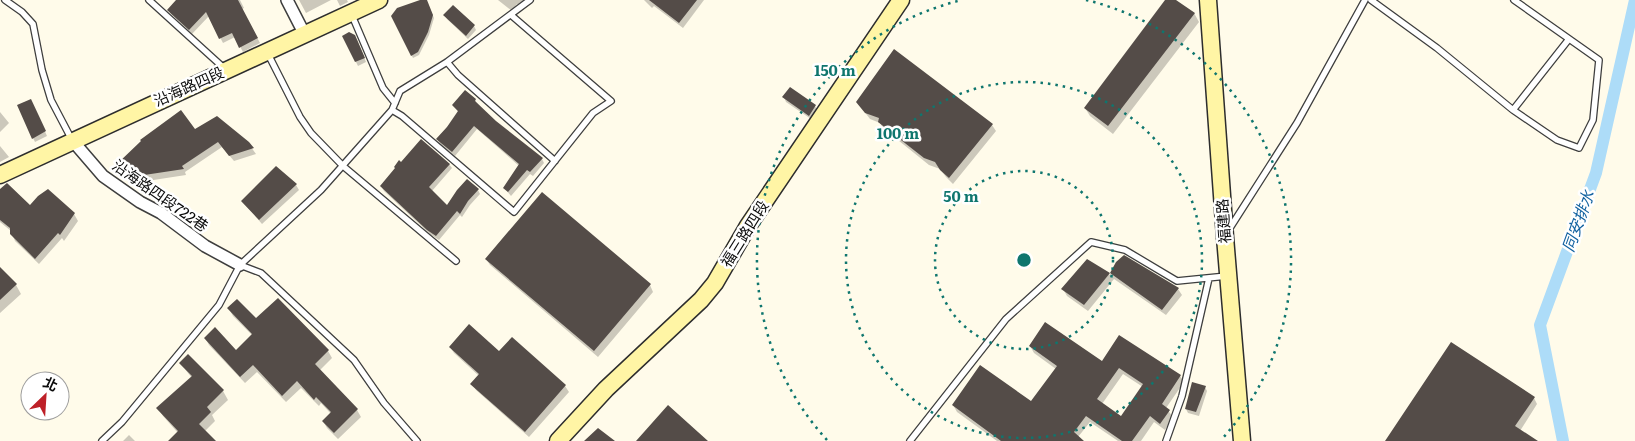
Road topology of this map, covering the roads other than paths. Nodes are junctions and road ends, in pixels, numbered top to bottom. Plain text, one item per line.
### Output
1 (5, 0) edge
2 (148, 0) edge
3 (287, 0) edge
4 (379, 0) edge
5 (530, 0) edge
6 (901, 0) edge
7 (1208, 0) edge
8 (1366, 0) edge
9 (1371, 0) edge
10 (1514, 0) edge
11 (351, 13) junction
12 (511, 15) junction
13 (305, 35) junction
14 (1569, 39) junction
15 (267, 52) junction
16 (447, 62) junction
17 (227, 71) junction
18 (395, 103) junction
19 (392, 110) junction
20 (1513, 110) junction
21 (72, 140) junction
22 (555, 161) junction
23 (342, 166) junction
24 (0, 175) edge
25 (1225, 237) junction
26 (456, 261) dead end
27 (240, 265) junction
28 (1228, 276) junction
29 (1209, 278) junction
30 (102, 441) edge
31 (417, 441) edge
32 (558, 441) edge
33 (910, 441) edge
34 (1166, 441) edge
35 (1242, 441) edge

1 - 21 lane
2 - 17 lane
3 - 13 street
4 - 11 street, 沿海路四段
5 - 12 lane
6 - 32 street, 福三路四段
7 - 25 street, 福建路
8 - 25 lane
9 - 20 lane
10 - 14 lane
11 - 13 street, 沿海路四段
11 - 18 lane
12 - 16 lane
12 - 22 lane
13 - 15 street, 沿海路四段
14 - 20 lane
14 - 20 lane
15 - 17 street, 沿海路四段
15 - 23 lane
16 - 18 lane
16 - 22 lane
17 - 21 street, 沿海路四段
18 - 19 lane
19 - 22 lane
19 - 23 lane
21 - 24 street, 沿海路四段
21 - 27 street, 沿海路四段722巷
23 - 26 lane
23 - 27 lane
25 - 28 street, 福建路
27 - 30 lane
27 - 31 lane
28 - 29 lane
28 - 35 street, 福建路
29 - 33 lane
29 - 34 lane

